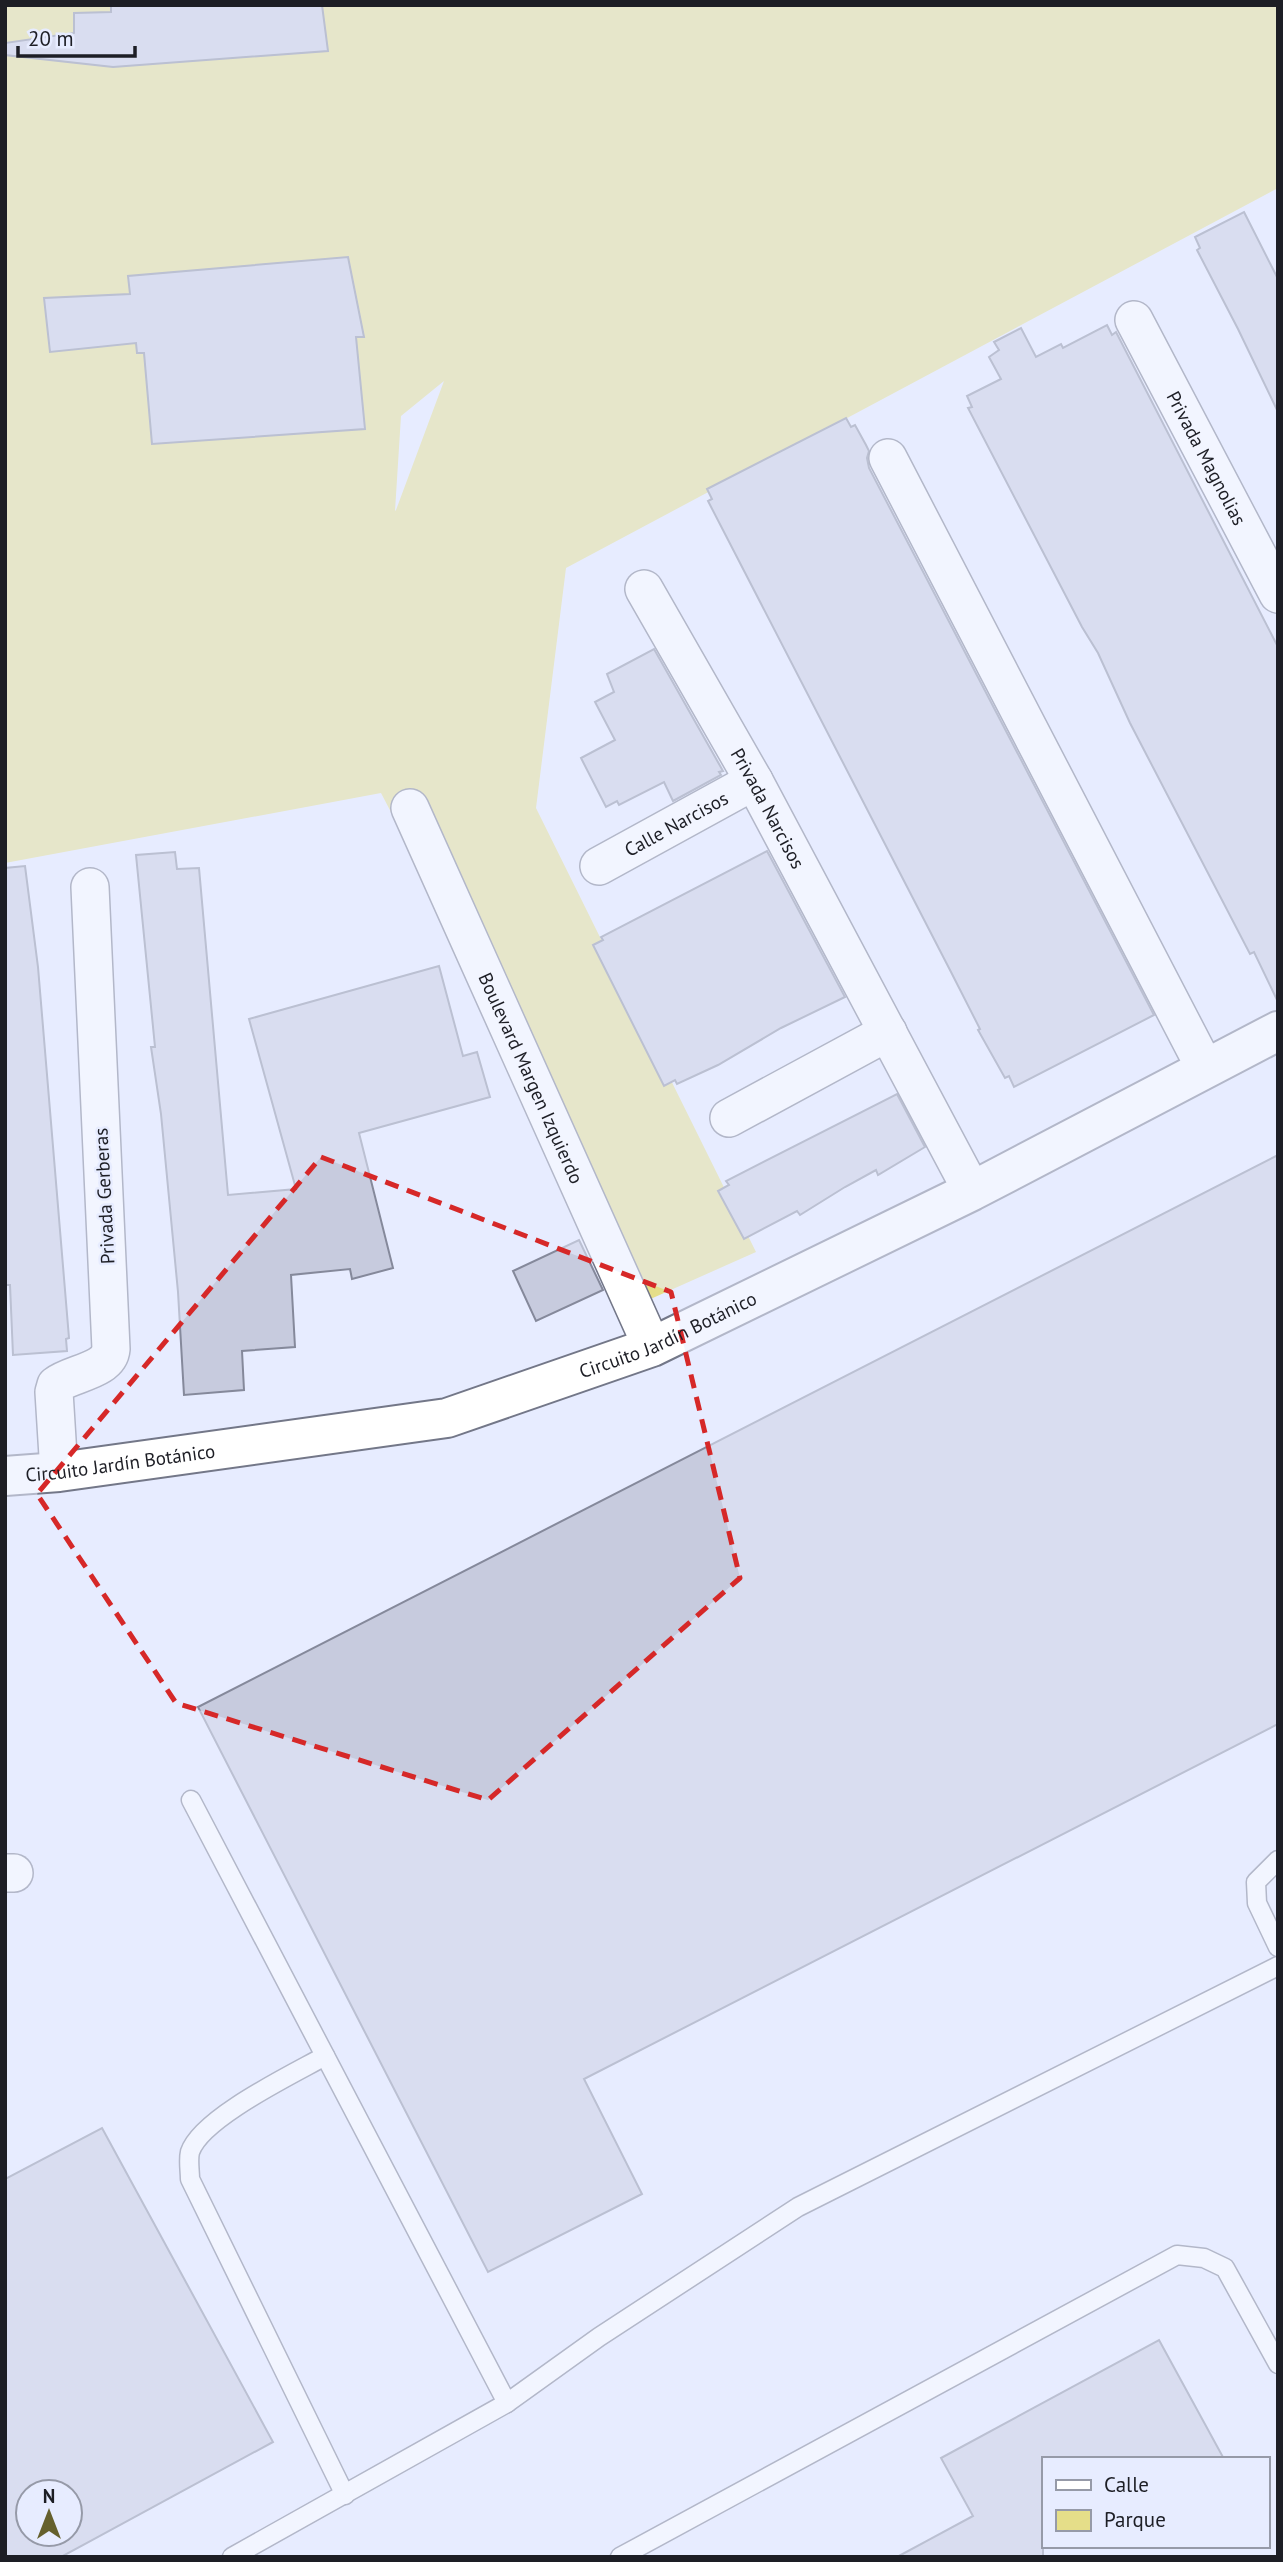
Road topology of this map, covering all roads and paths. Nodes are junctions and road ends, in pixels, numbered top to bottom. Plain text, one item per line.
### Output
1 (1134, 320) dead end
2 (888, 458) dead end
3 (644, 589) dead end
4 (1278, 594) edge
5 (754, 781) junction
6 (410, 808) dead end
7 (599, 866) dead end
8 (90, 887) dead end
9 (1278, 1031) edge
10 (888, 1032) junction
11 (1205, 1068) junction
12 (729, 1118) dead end
13 (972, 1191) junction
14 (652, 1347) junction
15 (59, 1472) junction
16 (5, 1476) edge
17 (191, 1800) dead end
18 (1278, 1860) edge
19 (1278, 1947) edge
20 (1278, 1966) edge
21 (325, 2056) junction
22 (1278, 2364) edge
23 (507, 2403) junction
24 (345, 2495) junction
25 (232, 2557) edge
26 (620, 2557) edge

1 - 4 street, Privada Magnolias
2 - 11 street
3 - 5 street, Privada Narcisos
5 - 7 street, Calle Narcisos
5 - 10 street, Privada Narcisos
6 - 14 street, Boulevard Margen Izquierdo
8 - 15 street, Privada Gerberas
9 - 11 street, Circuito Jardín Botánico
10 - 12 street
10 - 13 street, Privada Narcisos
11 - 13 street, Circuito Jardín Botánico
13 - 14 street, Circuito Jardín Botánico
14 - 15 street, Circuito Jardín Botánico
15 - 16 street, Circuito Jardín Botánico
17 - 21 lane
18 - 19 lane
20 - 23 lane
21 - 23 lane
21 - 24 lane
22 - 26 lane
23 - 24 lane
24 - 25 lane

